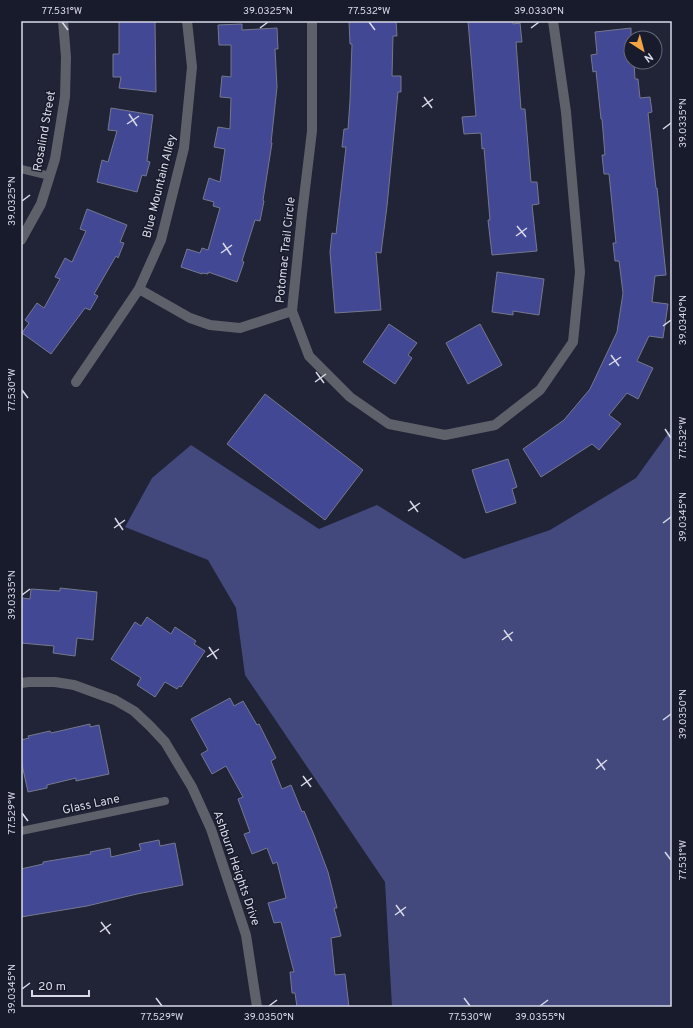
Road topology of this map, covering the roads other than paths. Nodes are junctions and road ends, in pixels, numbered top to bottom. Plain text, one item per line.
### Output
1 (63, 21) edge
2 (187, 21) edge
3 (312, 21) edge
4 (553, 21) edge
5 (21, 169) edge
6 (50, 176) junction
7 (21, 240) edge
8 (139, 289) junction
9 (292, 311) junction
10 (76, 382) dead end
11 (21, 683) edge
12 (165, 801) dead end
13 (21, 831) edge
14 (257, 1007) edge

1 - 6 street, Rosalind Street
2 - 8 street, Blue Mountain Alley
3 - 9 street, Potomac Trail Circle
4 - 9 street, Potomac Trail Circle
5 - 6 lane
6 - 7 street, Rosalind Street
8 - 9 street
8 - 10 street, Blue Mountain Alley
11 - 14 street, Ashburn Heights Drive
12 - 13 lane, Glass Lane

